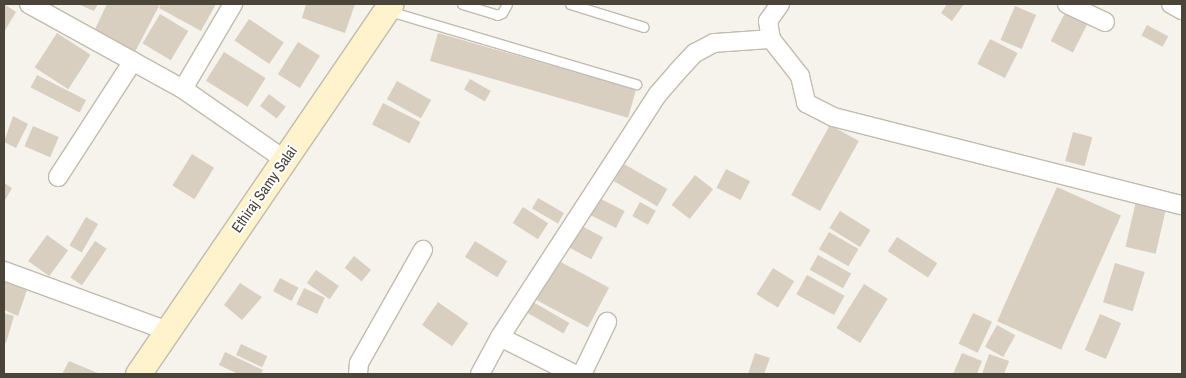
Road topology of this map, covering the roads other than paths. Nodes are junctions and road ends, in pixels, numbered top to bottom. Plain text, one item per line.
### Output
1 (29, 4) edge
2 (233, 4) edge
3 (462, 4) edge
4 (507, 4) edge
5 (570, 4) edge
6 (780, 4) edge
7 (1067, 4) edge
8 (1171, 4) edge
9 (388, 7) edge
10 (1182, 10) edge
11 (1105, 22) dead end
12 (644, 27) dead end
13 (771, 39) junction
14 (133, 61) junction
15 (636, 84) dead end
16 (183, 89) junction
17 (285, 160) junction
18 (58, 176) dead end
19 (1182, 205) edge
20 (423, 250) dead end
21 (4, 271) edge
22 (607, 322) dead end
23 (165, 330) junction
24 (500, 337) junction
25 (138, 374) edge
26 (358, 374) edge
27 (480, 374) edge
28 (574, 374) edge
29 (582, 374) edge

1 - 14 street
2 - 16 street
3 - 4 lane
5 - 12 lane
6 - 13 street
7 - 11 street
8 - 10 street
9 - 15 lane
9 - 17 main road, Ethiraj Samy Salai
13 - 19 street
13 - 24 street
14 - 16 street
14 - 18 street
16 - 17 street
17 - 23 main road, Ethiraj Samy Salai
20 - 26 street
21 - 23 street
22 - 29 street
23 - 25 main road, Ethiraj Samy Salai
24 - 27 street
24 - 28 street

